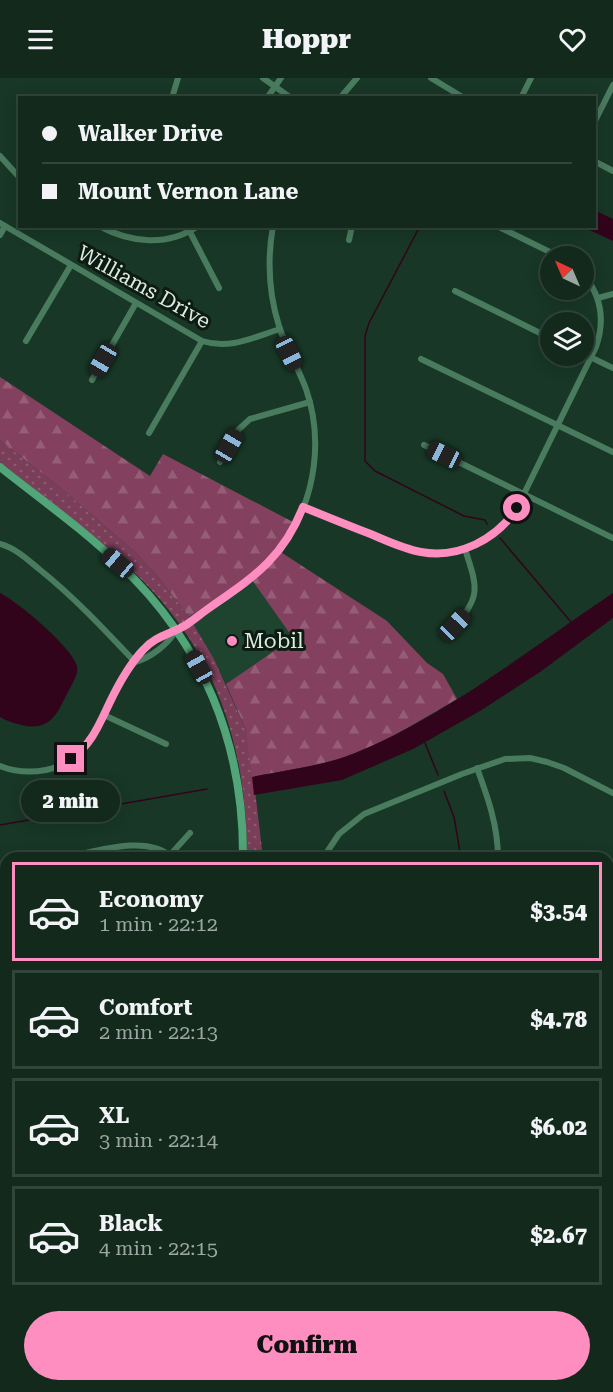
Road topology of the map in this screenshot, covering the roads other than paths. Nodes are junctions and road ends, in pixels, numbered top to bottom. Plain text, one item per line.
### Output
1 (178, 78) edge
2 (263, 78) edge
3 (281, 78) edge
4 (357, 78) edge
5 (431, 78) edge
6 (531, 78) edge
7 (276, 85) junction
8 (613, 85) edge
9 (173, 96) edge
10 (268, 96) edge
11 (289, 96) edge
12 (342, 96) edge
13 (461, 96) edge
14 (522, 96) edge
15 (596, 119) edge
16 (0, 156) edge
17 (596, 162) edge
18 (613, 171) edge
19 (18, 176) edge
20 (3, 225) edge
21 (104, 228) edge
22 (195, 228) edge
23 (273, 228) edge
24 (352, 228) edge
25 (501, 228) edge
26 (190, 232) junction
27 (0, 235) edge
28 (349, 240) dead end
29 (540, 247) edge
30 (71, 265) junction
31 (219, 288) dead end
32 (455, 291) dead end
33 (594, 291) edge
34 (613, 294) edge
35 (598, 298) junction
36 (136, 303) junction
37 (280, 329) junction
38 (540, 333) edge
39 (26, 341) dead end
40 (202, 341) junction
41 (594, 350) edge
42 (421, 359) dead end
43 (594, 359) edge
44 (587, 366) edge
45 (613, 368) edge
46 (92, 380) dead end
47 (310, 402) junction
48 (557, 426) junction
49 (149, 433) dead end
50 (424, 445) dead end
51 (613, 452) edge
52 (220, 462) dead end
53 (0, 466) edge
54 (524, 494) junction
55 (303, 507) junction
56 (613, 538) edge
57 (0, 544) edge
58 (465, 549) junction
59 (455, 625) dead end
60 (176, 630) junction
61 (135, 662) junction
62 (104, 715) junction
63 (166, 744) dead end
64 (0, 766) edge
65 (477, 768) junction
66 (613, 793) edge
67 (190, 833) dead end
68 (114, 852) edge
69 (165, 852) edge
70 (176, 852) edge
71 (243, 852) edge
72 (327, 852) edge
73 (497, 852) edge

1 - 9 street
2 - 7 street
3 - 7 street
4 - 12 street
5 - 13 street
6 - 14 street
7 - 10 street
7 - 11 street
8 - 15 street
16 - 19 street
17 - 18 street
20 - 27 street
20 - 30 street, Williams Drive
21 - 26 street
22 - 26 street
23 - 37 street
24 - 28 street
25 - 29 street
26 - 31 street
30 - 36 street, Williams Drive
30 - 39 street
32 - 38 street
33 - 35 street
34 - 35 street
35 - 41 street
36 - 40 street, Williams Drive
36 - 46 street
37 - 40 street, Williams Drive
37 - 47 street
40 - 49 street
42 - 48 street
43 - 45 street
44 - 48 street
47 - 52 street
47 - 55 street
48 - 51 street
48 - 54 street
50 - 54 street
53 - 60 street
54 - 56 street
54 - 58 street
55 - 58 street
55 - 60 street
57 - 61 street
58 - 59 street
60 - 61 street
60 - 71 street
61 - 62 street
62 - 63 street
62 - 64 street
65 - 66 street
65 - 72 street
65 - 73 street
67 - 70 street
68 - 69 street

